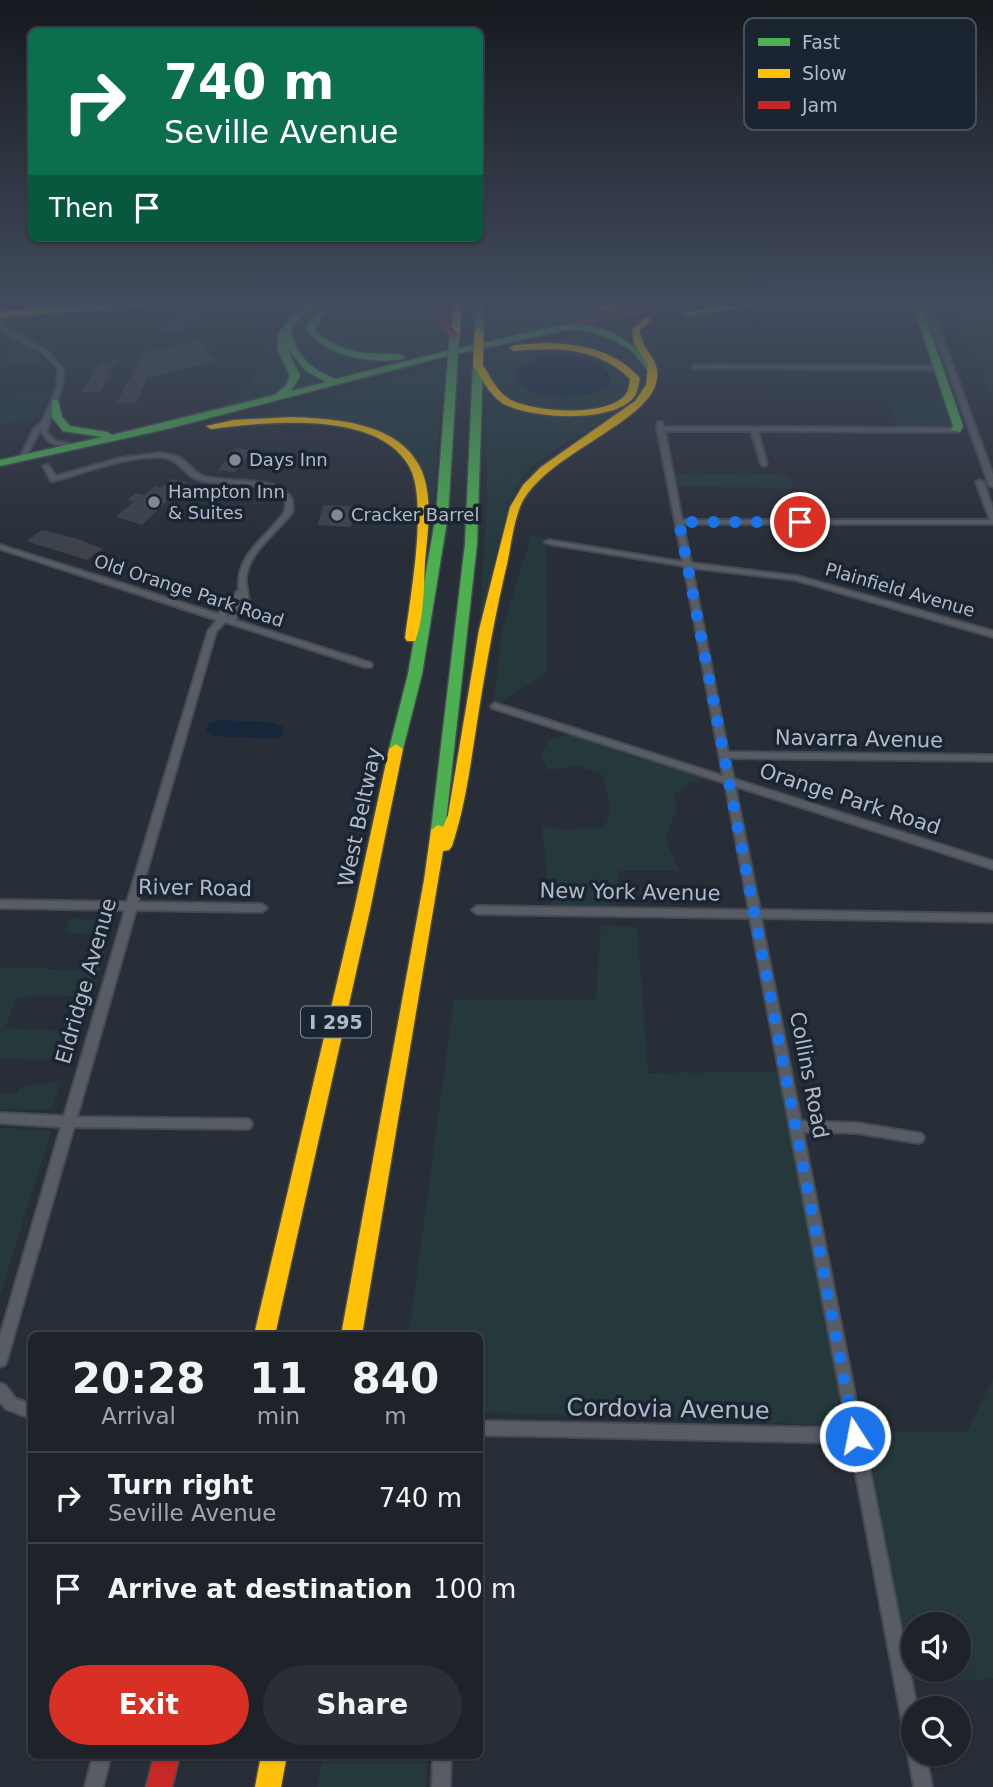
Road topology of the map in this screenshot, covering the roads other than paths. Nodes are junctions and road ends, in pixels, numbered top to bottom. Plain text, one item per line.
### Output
1 (62, 385) edge
2 (289, 385) edge
3 (318, 385) edge
4 (348, 385) edge
5 (452, 385) edge
6 (477, 385) edge
7 (492, 385) edge
8 (635, 385) edge
9 (651, 385) edge
10 (945, 385) edge
11 (957, 385) edge
12 (270, 398) junction
13 (55, 402) junction
14 (44, 424) junction
15 (201, 427) junction
16 (754, 430) junction
17 (956, 430) joint
18 (135, 433) junction
19 (87, 451) junction
20 (22, 459) junction
21 (0, 463) edge
22 (764, 464) dead end
23 (46, 466) junction
24 (0, 475) edge
25 (980, 482) dead end
26 (993, 485) edge
27 (993, 520) edge
28 (679, 522) junction
29 (549, 542) dead end
30 (0, 547) edge
31 (687, 563) junction
32 (224, 619) junction
33 (993, 634) edge
34 (368, 665) dead end
35 (495, 706) dead end
36 (405, 709) junction
37 (724, 755) junction
38 (993, 758) edge
39 (729, 781) junction
40 (993, 865) edge
41 (432, 880) junction
42 (0, 904) edge
43 (132, 906) junction
44 (262, 908) dead end
45 (477, 910) dead end
46 (754, 912) junction
47 (993, 918) edge
48 (0, 1118) edge
49 (68, 1122) junction
50 (246, 1124) dead end
51 (796, 1126) junction
52 (918, 1138) dead end
53 (265, 1332) edge
54 (352, 1332) edge
55 (0, 1360) edge
56 (0, 1390) edge
57 (28, 1410) edge
58 (483, 1428) edge
59 (855, 1436) junction
60 (906, 1696) edge
61 (101, 1759) edge
62 (166, 1759) edge
63 (273, 1759) edge
64 (442, 1759) edge
65 (919, 1766) edge
66 (94, 1787) edge
67 (159, 1787) edge
68 (268, 1787) edge
69 (441, 1787) edge
70 (923, 1787) edge

1 - 13 street
2 - 12 main road
3 - 12 main road
4 - 15 main road
5 - 36 main road, West Beltway / I 295, bridge
6 - 41 main road
7 - 8 main road
9 - 41 main road
10 - 17 main road
11 - 26 street
12 - 18 main road
13 - 14 street
13 - 18 main road
14 - 19 street
14 - 20 street
15 - 19 main road
15 - 36 main road
16 - 17 street
16 - 22 street
16 - 28 street, Collins Road
18 - 19 main road
19 - 20 main road
19 - 23 main road
20 - 21 main road
23 - 24 main road
23 - 32 street, Eldridge Avenue
25 - 27 street
27 - 28 street
28 - 31 street, Collins Road
29 - 31 street, Plainfield Avenue
30 - 32 street, Old Orange Park Road
31 - 33 street, Plainfield Avenue
31 - 37 street, Collins Road
32 - 34 street, Old Orange Park Road
32 - 43 street, Eldridge Avenue
35 - 39 street, Orange Park Road
36 - 53 main road, West Beltway / I 295
37 - 38 street, Navarra Avenue
37 - 39 street, Collins Road
39 - 40 street, Orange Park Road
39 - 46 street, Collins Road
41 - 54 main road
42 - 43 street, River Road
43 - 44 street, River Road
43 - 49 street, Eldridge Avenue
45 - 46 street, New York Avenue
46 - 47 street, New York Avenue
46 - 51 street, Collins Road
48 - 49 street
49 - 50 street
49 - 55 street, Eldridge Avenue
51 - 52 street
51 - 59 street, Collins Road
56 - 57 street
58 - 59 street, Cordovia Avenue
59 - 60 street, Collins Road
61 - 66 street
62 - 67 main road
63 - 68 main road
64 - 69 street
65 - 70 street

